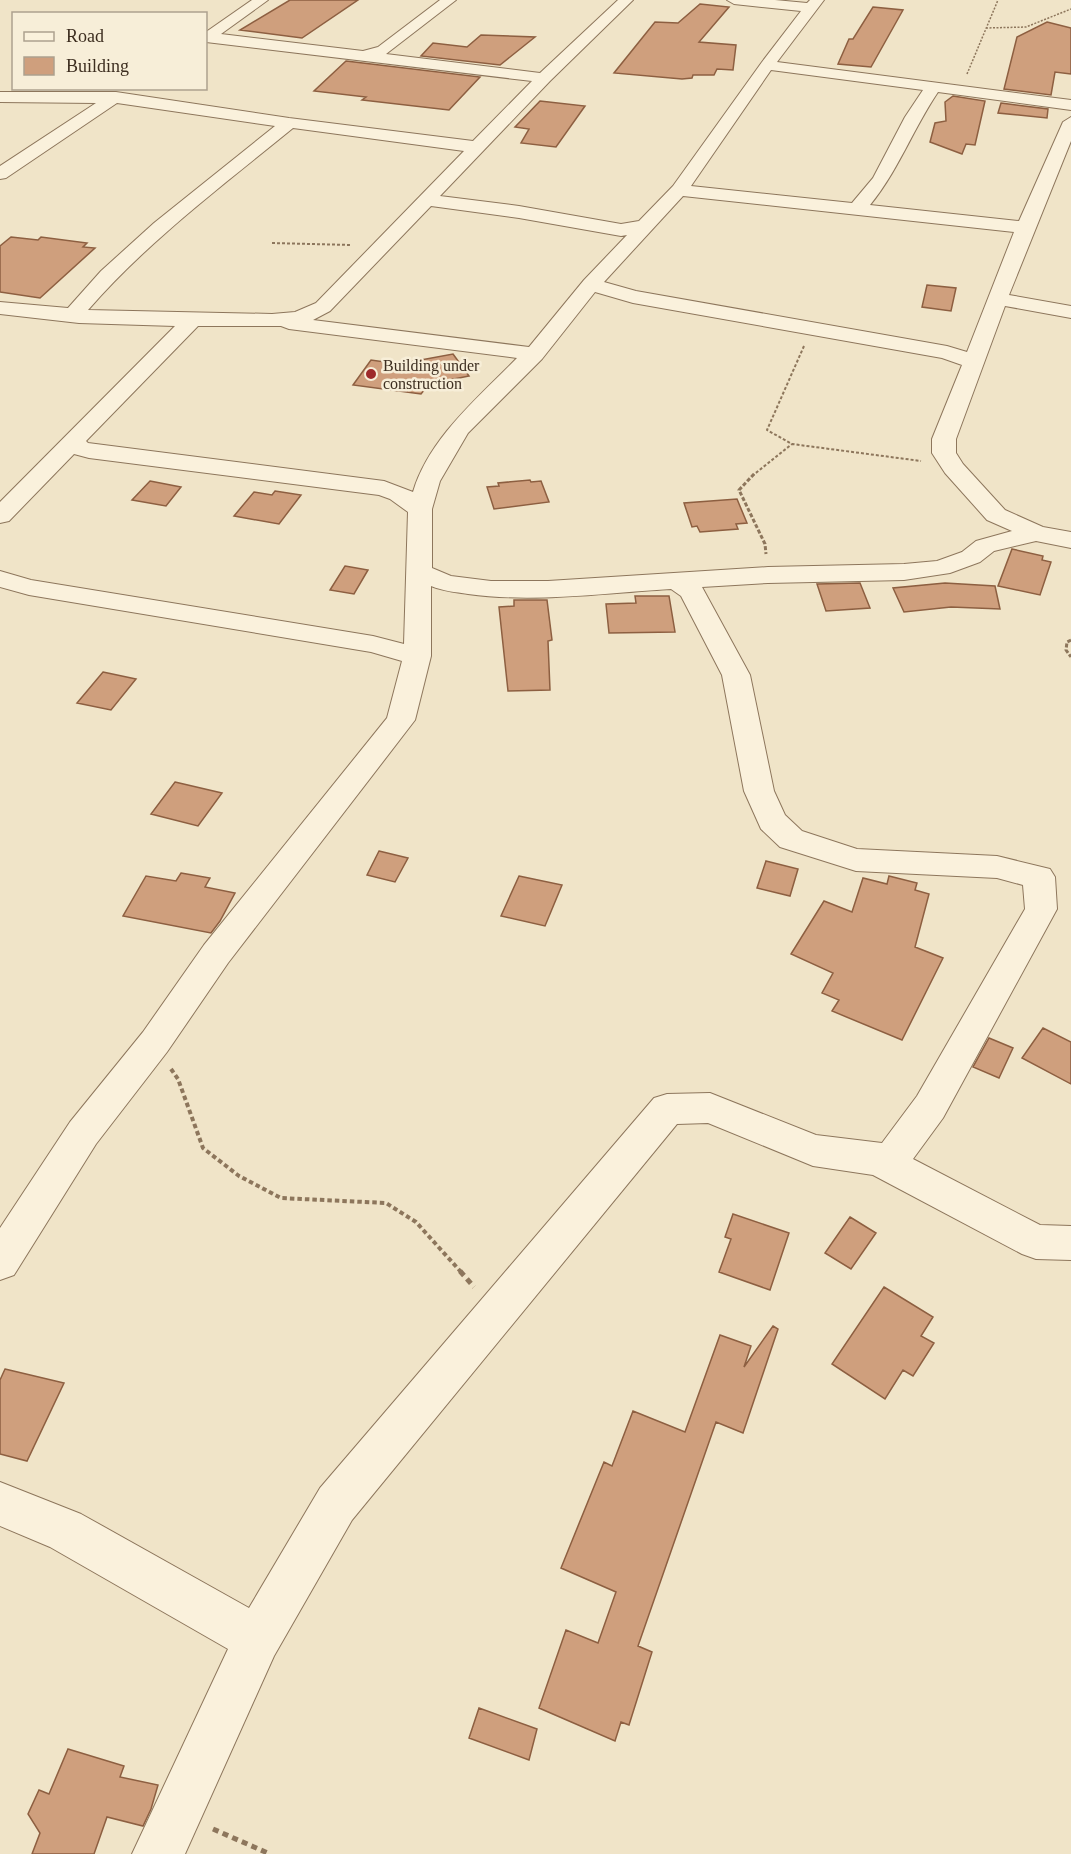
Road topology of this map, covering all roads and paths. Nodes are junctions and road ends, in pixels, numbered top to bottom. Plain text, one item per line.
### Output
1 (261, 0) edge
2 (449, 0) edge
3 (626, 0) edge
4 (734, 0) edge
5 (998, 0) edge
6 (814, 4) edge
7 (1071, 9) edge
8 (986, 28) junction
9 (207, 37) edge
10 (207, 38) edge
11 (384, 55) junction
12 (767, 65) junction
13 (543, 78) junction
14 (933, 87) junction
15 (961, 89) junction
16 (125, 90) edge
17 (0, 97) edge
18 (102, 101) junction
19 (1071, 105) edge
20 (1071, 122) edge
21 (289, 123) junction
22 (476, 147) junction
23 (0, 174) edge
24 (679, 190) junction
25 (427, 200) junction
26 (857, 209) junction
27 (644, 226) junction
28 (1024, 227) junction
29 (272, 243) dead end
30 (379, 250) junction
31 (591, 284) junction
32 (999, 299) junction
33 (0, 308) edge
34 (1071, 312) edge
35 (80, 318) junction
36 (192, 320) junction
37 (274, 321) junction
38 (813, 327) junction
39 (534, 354) junction
40 (977, 356) junction
41 (73, 440) junction
42 (792, 444) junction
43 (953, 468) junction
44 (428, 481) junction
45 (384, 488) junction
46 (420, 509) junction
47 (996, 515) junction
48 (0, 516) edge
49 (1036, 533) junction
50 (1071, 540) edge
51 (986, 546) junction
52 (420, 572) junction
53 (768, 575) junction
54 (0, 579) edge
55 (675, 580) junction
56 (1071, 640) edge
57 (417, 656) junction
58 (1071, 657) edge
59 (155, 1042) junction
60 (879, 1160) junction
61 (1071, 1244) edge
62 (0, 1262) edge
63 (495, 1311) junction
64 (0, 1504) edge
65 (257, 1639) junction
66 (162, 1845) edge
67 (270, 1854) edge

1 - 9 street
2 - 11 street
3 - 13 street
4 - 6 street
5 - 8 path
6 - 12 street
7 - 8 path
8 - 15 path
10 - 11 street
11 - 13 street
12 - 14 street
12 - 24 street
13 - 22 street
14 - 15 street
14 - 26 street
15 - 19 street
16 - 18 street
17 - 18 street
18 - 21 street
18 - 23 street
20 - 28 street
21 - 22 street
21 - 35 street
22 - 25 street
24 - 26 street
24 - 27 street
25 - 27 street
25 - 30 street
26 - 28 street
27 - 31 street
28 - 32 street
29 - 30 path
30 - 37 street
31 - 38 street
31 - 39 street
32 - 34 street
32 - 40 street
33 - 35 street
35 - 36 street
36 - 37 street
36 - 41 street
37 - 39 street
38 - 40 street
38 - 42 path
39 - 44 street
40 - 43 street
41 - 45 street
41 - 48 street
42 - 43 path
42 - 53 path
43 - 47 street
44 - 45 street
44 - 46 street
45 - 46 street
46 - 52 street
47 - 49 street
47 - 51 street
49 - 50 street
49 - 51 street
51 - 53 street
52 - 55 street
52 - 57 street
53 - 55 street
54 - 57 street
55 - 60 street
56 - 58 path
57 - 59 street
59 - 62 street
59 - 63 path
60 - 61 street
60 - 63 street
63 - 65 street
64 - 65 street
65 - 66 street
66 - 67 path

